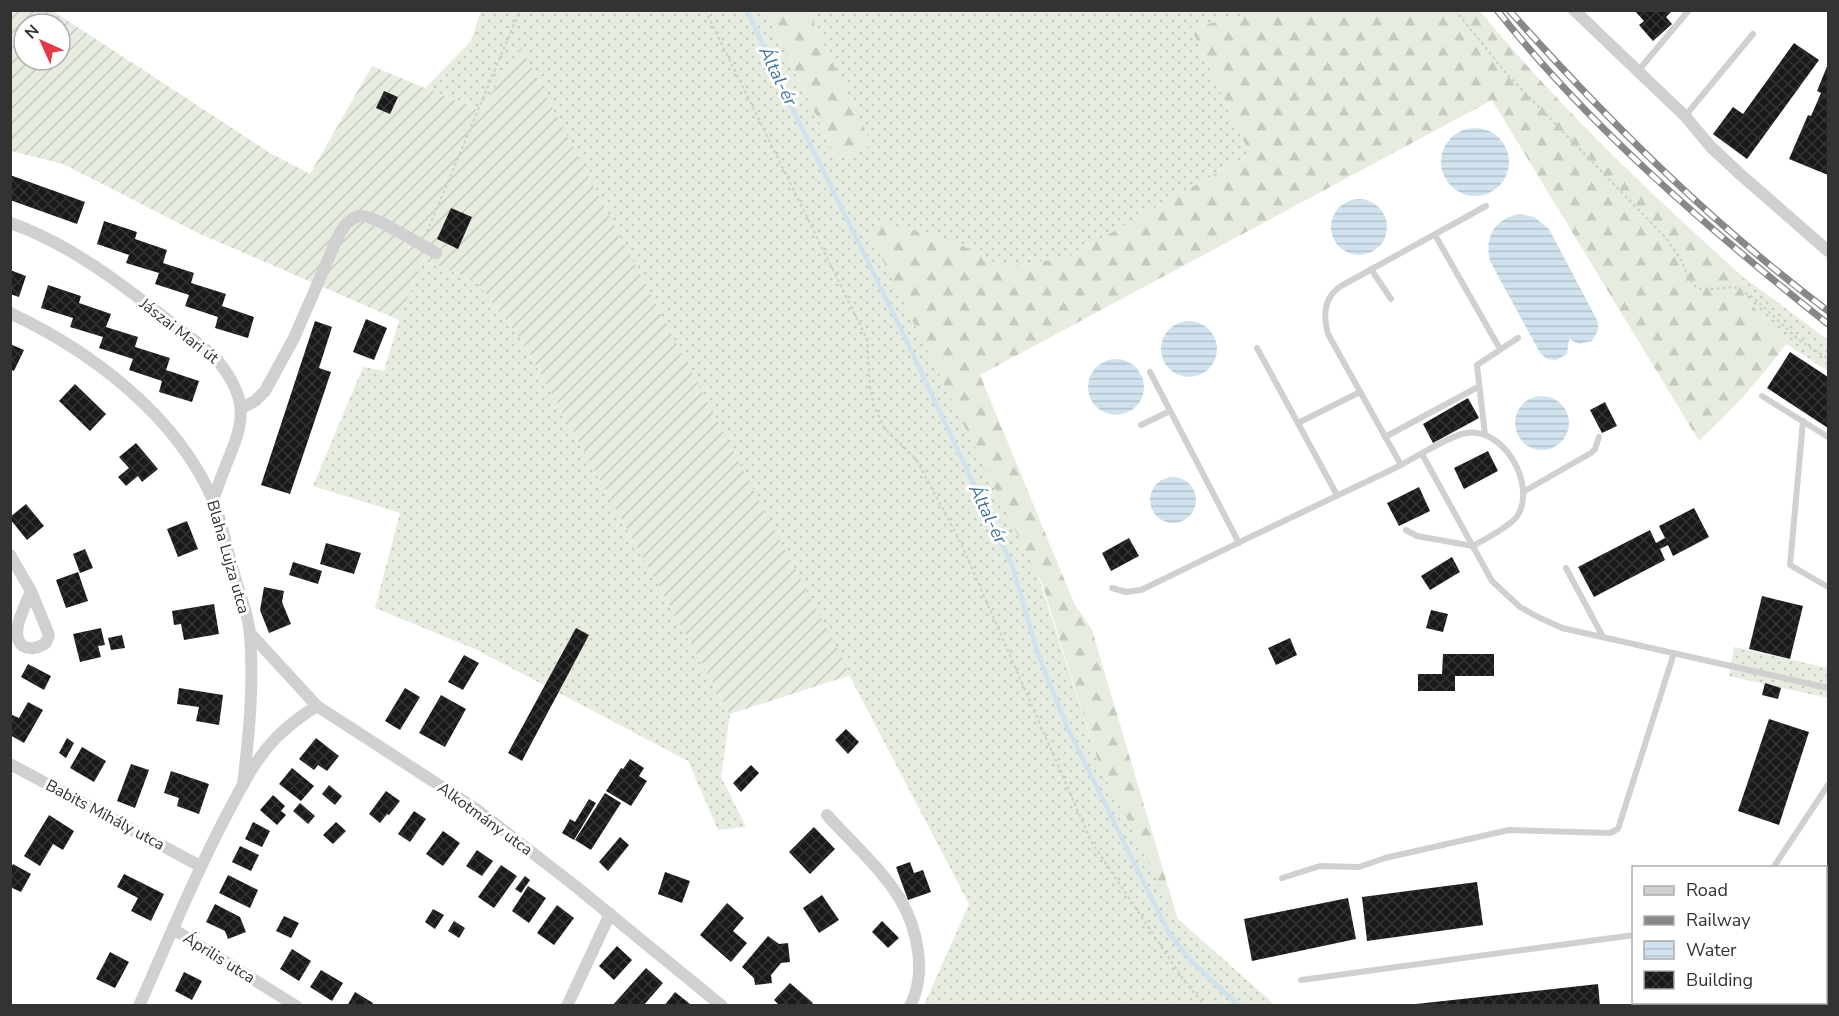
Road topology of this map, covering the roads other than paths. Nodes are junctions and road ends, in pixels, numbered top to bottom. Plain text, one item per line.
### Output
1 (1574, 10) edge
2 (1689, 10) edge
3 (1753, 34) dead end
4 (1638, 71) junction
5 (1685, 117) junction
6 (1486, 206) dead end
7 (10, 223) edge
8 (1435, 235) junction
9 (1828, 250) edge
10 (436, 254) dead end
11 (1371, 269) junction
12 (1391, 299) dead end
13 (10, 313) edge
14 (1518, 338) dead end
15 (1257, 348) dead end
16 (1500, 349) junction
17 (1150, 372) dead end
18 (1478, 387) junction
19 (1360, 392) junction
20 (1762, 396) dead end
21 (242, 408) junction
22 (1170, 411) junction
23 (1803, 421) junction
24 (1298, 423) junction
25 (1140, 425) dead end
26 (1485, 435) junction
27 (1828, 436) edge
28 (1385, 437) junction
29 (1599, 437) dead end
30 (1422, 454) junction
31 (1401, 465) junction
32 (1523, 492) junction
33 (1337, 495) junction
34 (213, 501) junction
35 (1406, 530) dead end
36 (1239, 543) junction
37 (1473, 546) junction
38 (10, 555) edge
39 (1566, 567) dead end
40 (1828, 586) edge
41 (1112, 588) dead end
42 (31, 591) dead end
43 (250, 633) junction
44 (1603, 637) junction
45 (1674, 653) junction
46 (1828, 688) edge
47 (317, 706) junction
48 (10, 764) edge
49 (243, 784) junction
50 (1828, 785) edge
51 (827, 815) dead end
52 (200, 866) junction
53 (1774, 866) edge
54 (1282, 878) dead end
55 (610, 914) junction
56 (173, 929) junction
57 (1632, 935) edge
58 (1301, 980) dead end
59 (139, 1005) edge
60 (296, 1005) edge
61 (567, 1005) edge
62 (722, 1005) edge
63 (910, 1005) edge

1 - 4 street
2 - 4 lane
3 - 5 lane
4 - 5 street
5 - 9 street
6 - 8 lane
7 - 21 street, Jászai Mari út
8 - 11 lane
8 - 16 lane
10 - 21 street
11 - 12 lane
11 - 19 lane
13 - 34 street, Blaha Lujza utca
14 - 16 lane
15 - 24 lane
16 - 18 lane
17 - 22 lane
18 - 26 lane
18 - 28 lane
19 - 24 lane
19 - 28 lane
20 - 23 lane
21 - 34 street
22 - 25 lane
22 - 36 lane
23 - 27 lane
23 - 40 lane
24 - 33 lane
26 - 30 lane
26 - 32 lane
28 - 31 lane
29 - 32 lane
30 - 31 lane
30 - 37 lane
31 - 33 lane
32 - 37 lane
33 - 36 lane
34 - 43 street, Blaha Lujza utca
35 - 37 lane
36 - 41 lane
37 - 44 lane
38 - 42 street
39 - 44 lane
43 - 47 street, Alkotmány utca
43 - 49 street, Blaha Lujza utca
44 - 45 lane
45 - 46 lane
45 - 54 lane
47 - 49 street, Blaha Lujza utca
47 - 55 street, Alkotmány utca
48 - 52 street, Babits Mihály utca
49 - 52 street, Blaha Lujza utca
50 - 53 lane
51 - 63 street
52 - 56 street, Blaha Lujza utca
55 - 61 street
55 - 62 street, Alkotmány utca
56 - 59 street, Blaha Lujza utca
56 - 60 street, Április utca
57 - 58 lane

